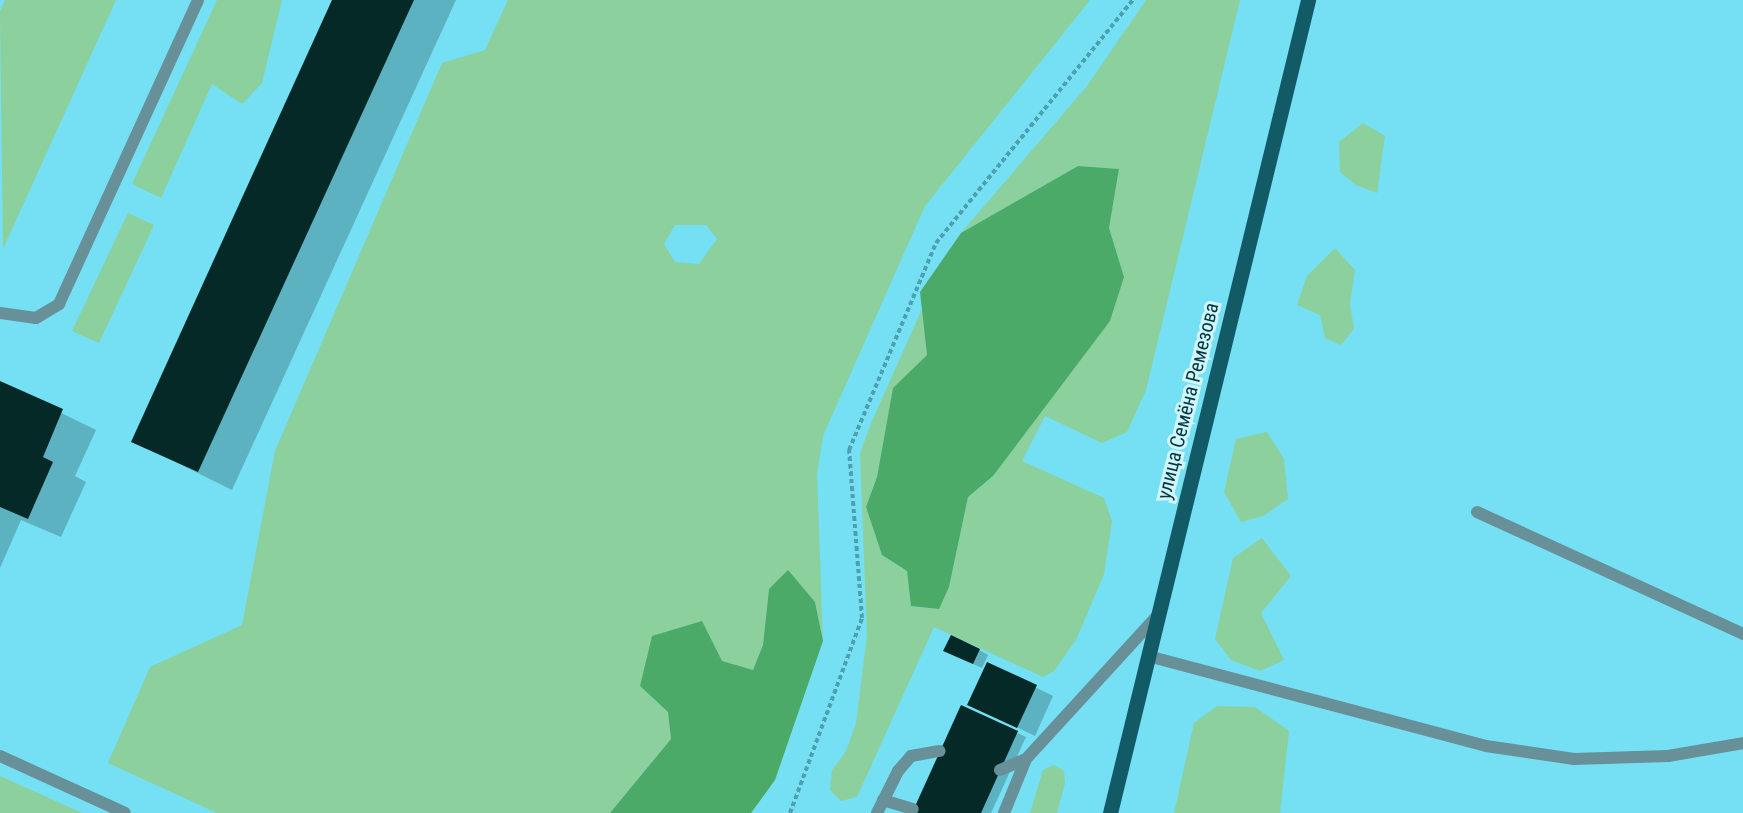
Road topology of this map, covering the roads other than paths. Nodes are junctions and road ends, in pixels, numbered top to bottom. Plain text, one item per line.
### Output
1 (198, 0) edge
2 (1308, 0) edge
3 (0, 313) edge
4 (1477, 512) dead end
5 (1158, 615) junction
6 (1743, 634) edge
7 (1148, 656) junction
8 (1743, 743) edge
9 (940, 751) dead end
10 (0, 756) edge
11 (1026, 759) junction
12 (1000, 770) dead end
13 (882, 800) junction
14 (913, 809) dead end
15 (125, 813) edge
16 (877, 813) edge
17 (1004, 813) edge
18 (1110, 813) edge

1 - 3 street
2 - 5 main road, улица Семёна Ремезова
4 - 6 street
5 - 7 main road, улица Семёна Ремезова
5 - 11 street
7 - 8 street
7 - 18 main road, улица Семёна Ремезова
9 - 13 street
10 - 15 street
11 - 12 street
11 - 17 street
13 - 14 street
13 - 16 street

